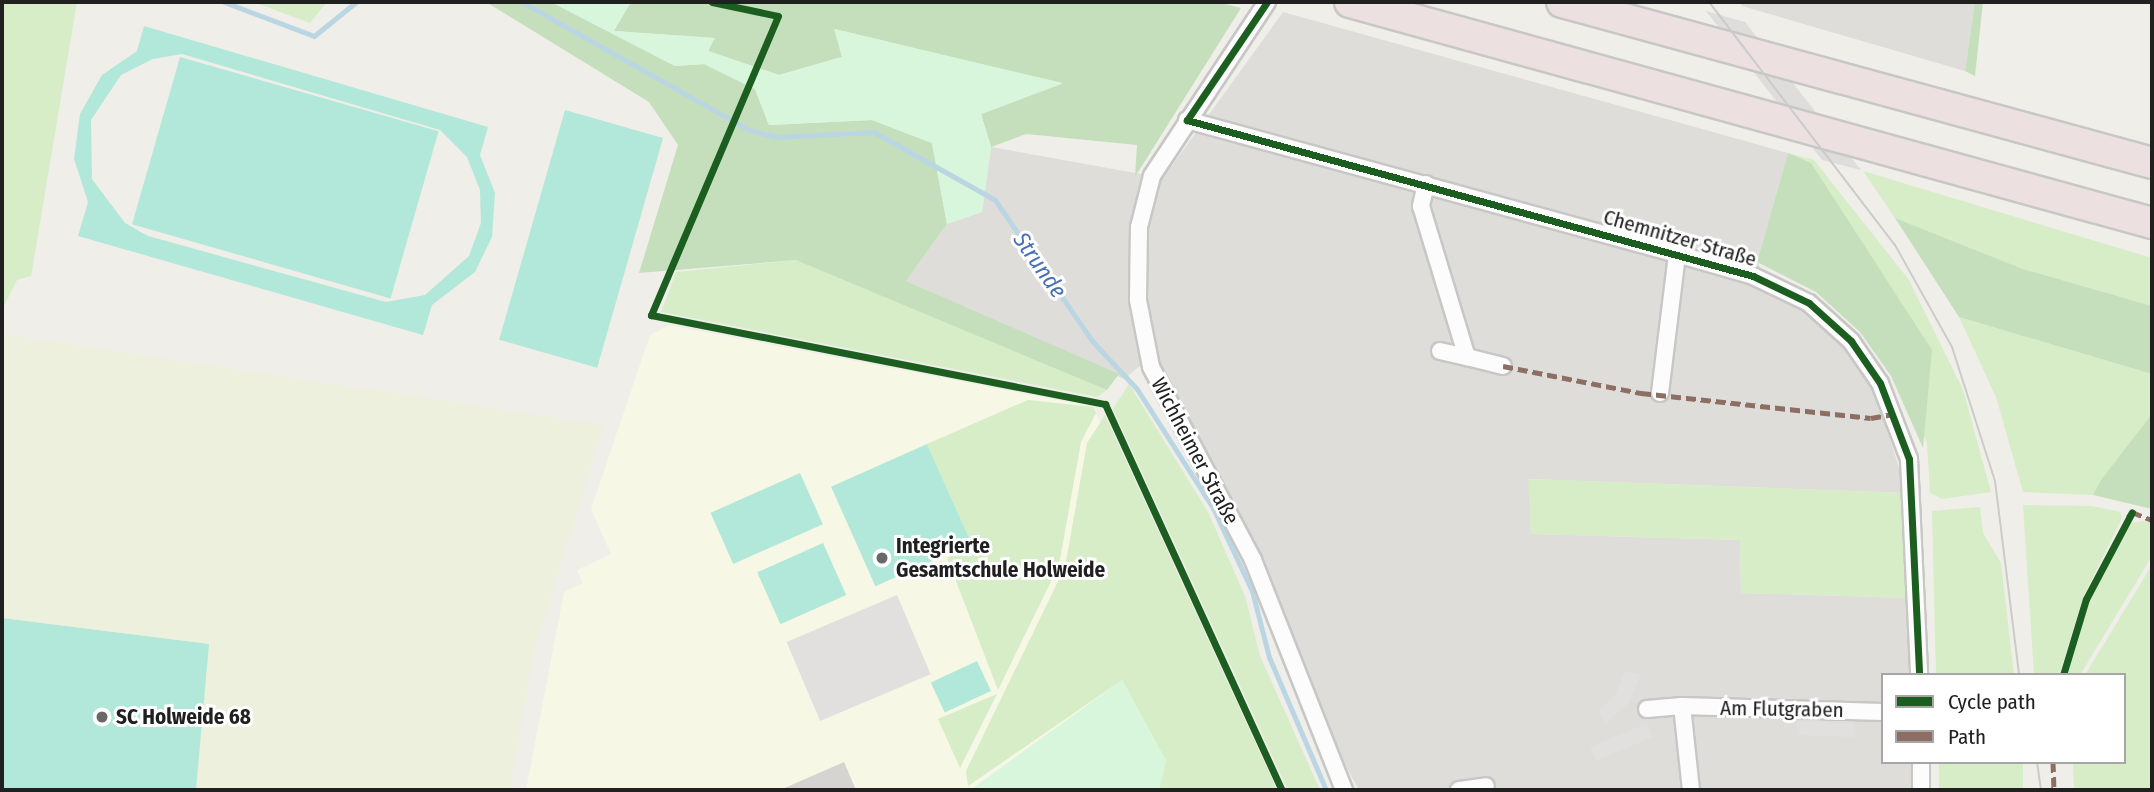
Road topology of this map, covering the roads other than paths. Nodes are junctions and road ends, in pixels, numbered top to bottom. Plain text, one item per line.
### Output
1 (1350, 2) edge
2 (1562, 2) edge
3 (1264, 6) edge
4 (1187, 120) junction
5 (2152, 163) edge
6 (1426, 184) junction
7 (2152, 223) edge
8 (1677, 254) junction
9 (1440, 351) dead end
10 (1467, 357) junction
11 (1503, 366) dead end
12 (1660, 393) dead end
13 (1919, 673) edge
14 (1682, 706) junction
15 (1647, 709) dead end
16 (1881, 712) edge
17 (1921, 764) edge
18 (1486, 786) dead end
19 (1344, 790) edge
20 (1459, 790) edge
21 (1691, 790) edge
22 (1921, 790) edge

1 - 7 highway
2 - 5 highway
3 - 4 street, Wichheimer Straße
4 - 6 street, Chemnitzer Straße
4 - 19 street, Wichheimer Straße
6 - 8 street, Chemnitzer Straße
6 - 10 street
8 - 12 street
8 - 13 street, Chemnitzer Straße
9 - 10 street
10 - 11 street
14 - 15 street, Am Flutgraben
14 - 16 street, Am Flutgraben
14 - 21 street
17 - 22 street
18 - 20 street

